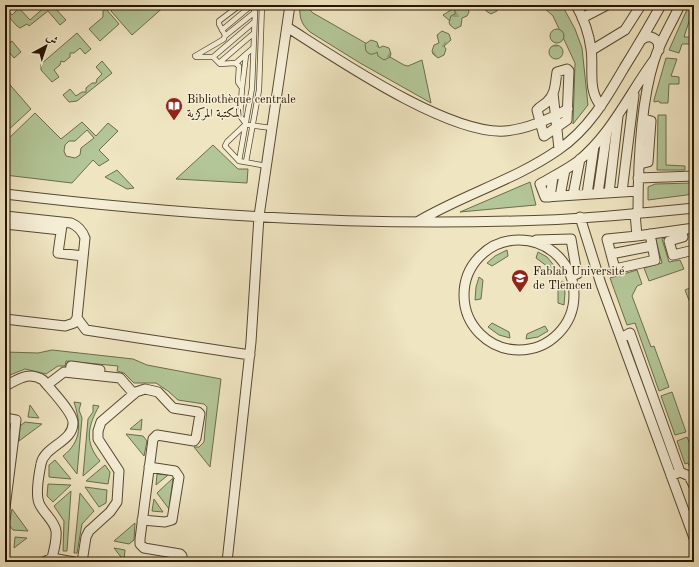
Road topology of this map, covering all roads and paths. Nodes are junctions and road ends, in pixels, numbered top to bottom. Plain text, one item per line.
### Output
1 (240, 5) edge
2 (252, 5) edge
3 (262, 5) edge
4 (290, 5) edge
5 (576, 5) edge
6 (607, 5) edge
7 (641, 5) edge
8 (661, 5) edge
9 (680, 5) edge
10 (254, 12) junction
11 (582, 18) junction
12 (254, 22) junction
13 (650, 25) junction
14 (287, 27) junction
15 (222, 30) junction
16 (254, 33) junction
17 (225, 36) junction
18 (660, 38) junction
19 (641, 40) junction
20 (253, 48) junction
21 (592, 50) junction
22 (246, 55) junction
23 (213, 57) junction
24 (654, 60) junction
25 (219, 63) junction
26 (236, 63) junction
27 (242, 88) junction
28 (634, 89) junction
29 (554, 93) junction
30 (601, 106) junction
31 (568, 109) junction
32 (618, 115) junction
33 (555, 116) junction
34 (540, 123) junction
35 (246, 124) junction
36 (252, 125) junction
37 (272, 128) junction
38 (556, 129) junction
39 (606, 131) junction
40 (594, 146) junction
41 (559, 149) junction
42 (580, 159) junction
43 (239, 161) junction
44 (246, 162) junction
45 (267, 166) junction
46 (565, 170) junction
47 (694, 176) edge
48 (638, 178) junction
49 (638, 191) junction
50 (622, 192) junction
51 (598, 193) junction
52 (609, 193) junction
53 (5, 194) edge
54 (587, 194) junction
55 (573, 195) junction
56 (555, 197) junction
57 (694, 208) edge
58 (636, 213) junction
59 (5, 216) edge
60 (259, 216) junction
61 (580, 217) junction
62 (515, 221) junction
63 (416, 222) junction
64 (5, 224) edge
65 (62, 226) junction
66 (694, 228) edge
67 (681, 230) junction
68 (650, 234) junction
69 (637, 236) junction
70 (516, 240) junction
71 (529, 240) junction
72 (652, 246) junction
73 (694, 250) edge
74 (611, 254) junction
75 (83, 256) junction
76 (571, 276) junction
77 (77, 318) junction
78 (5, 319) edge
79 (65, 326) junction
80 (86, 330) junction
81 (621, 338) junction
82 (250, 355) junction
83 (47, 385) junction
84 (5, 386) edge
85 (134, 394) junction
86 (5, 418) edge
87 (8, 451) edge
88 (149, 467) junction
89 (680, 472) junction
90 (671, 476) junction
91 (694, 486) edge
92 (5, 503) edge
93 (142, 520) junction
94 (694, 538) edge
95 (48, 560) edge
96 (74, 562) edge
97 (82, 562) edge
98 (182, 562) edge
99 (227, 562) edge

1 - 15 lane
2 - 10 lane
2 - 15 lane
3 - 36 lane
4 - 14 street
5 - 11 street
6 - 11 street
7 - 21 street
8 - 13 street
9 - 18 street
10 - 12 lane
10 - 17 lane
11 - 21 street
12 - 16 lane
12 - 23 lane
13 - 18 street
13 - 19 street
14 - 34 street
14 - 37 street
15 - 17 lane
16 - 20 lane
16 - 25 lane
17 - 23 lane
18 - 19 street
18 - 24 street
19 - 30 street
20 - 22 lane
20 - 35 lane
21 - 30 street
22 - 26 lane
22 - 27 lane
23 - 25 lane
24 - 28 street
24 - 48 street
25 - 26 lane
26 - 27 lane
27 - 35 lane
28 - 32 street
28 - 50 street
29 - 31 street
29 - 33 street
29 - 34 street
30 - 41 street
31 - 33 street
31 - 38 street
32 - 39 street
32 - 52 street
33 - 34 street
33 - 38 street
34 - 38 street
35 - 36 lane
35 - 43 lane
35 - 43 lane
36 - 37 lane
36 - 44 lane
37 - 45 street
38 - 41 street
39 - 40 street
39 - 51 street
40 - 42 street
40 - 54 street
41 - 63 street
42 - 46 street
42 - 55 street
43 - 44 lane
44 - 45 lane
45 - 60 street
46 - 56 street
46 - 56 street
47 - 48 street
48 - 49 street
49 - 50 street
49 - 58 street
50 - 52 street
51 - 52 street
51 - 54 street
53 - 60 street
54 - 55 street
55 - 56 street
57 - 58 street
58 - 61 street
58 - 69 street
59 - 65 street
60 - 63 street
60 - 82 street
61 - 62 street
61 - 81 street
62 - 63 street
62 - 70 street
64 - 65 street
65 - 75 street
65 - 75 street
66 - 67 street
67 - 68 street
67 - 73 street
68 - 69 street
68 - 72 street
69 - 74 street
70 - 71 street
70 - 76 street
71 - 76 street
71 - 76 street
72 - 74 street
72 - 74 street
75 - 77 street
77 - 79 street
77 - 80 street
78 - 79 street
79 - 80 street
80 - 82 street
81 - 89 street
81 - 90 street
82 - 99 street
83 - 84 street
83 - 85 street
83 - 95 street
85 - 88 street
85 - 97 street
86 - 87 street
87 - 92 street
88 - 93 street
88 - 93 street
89 - 90 street
89 - 91 street
90 - 94 street
93 - 98 street
95 - 96 street

